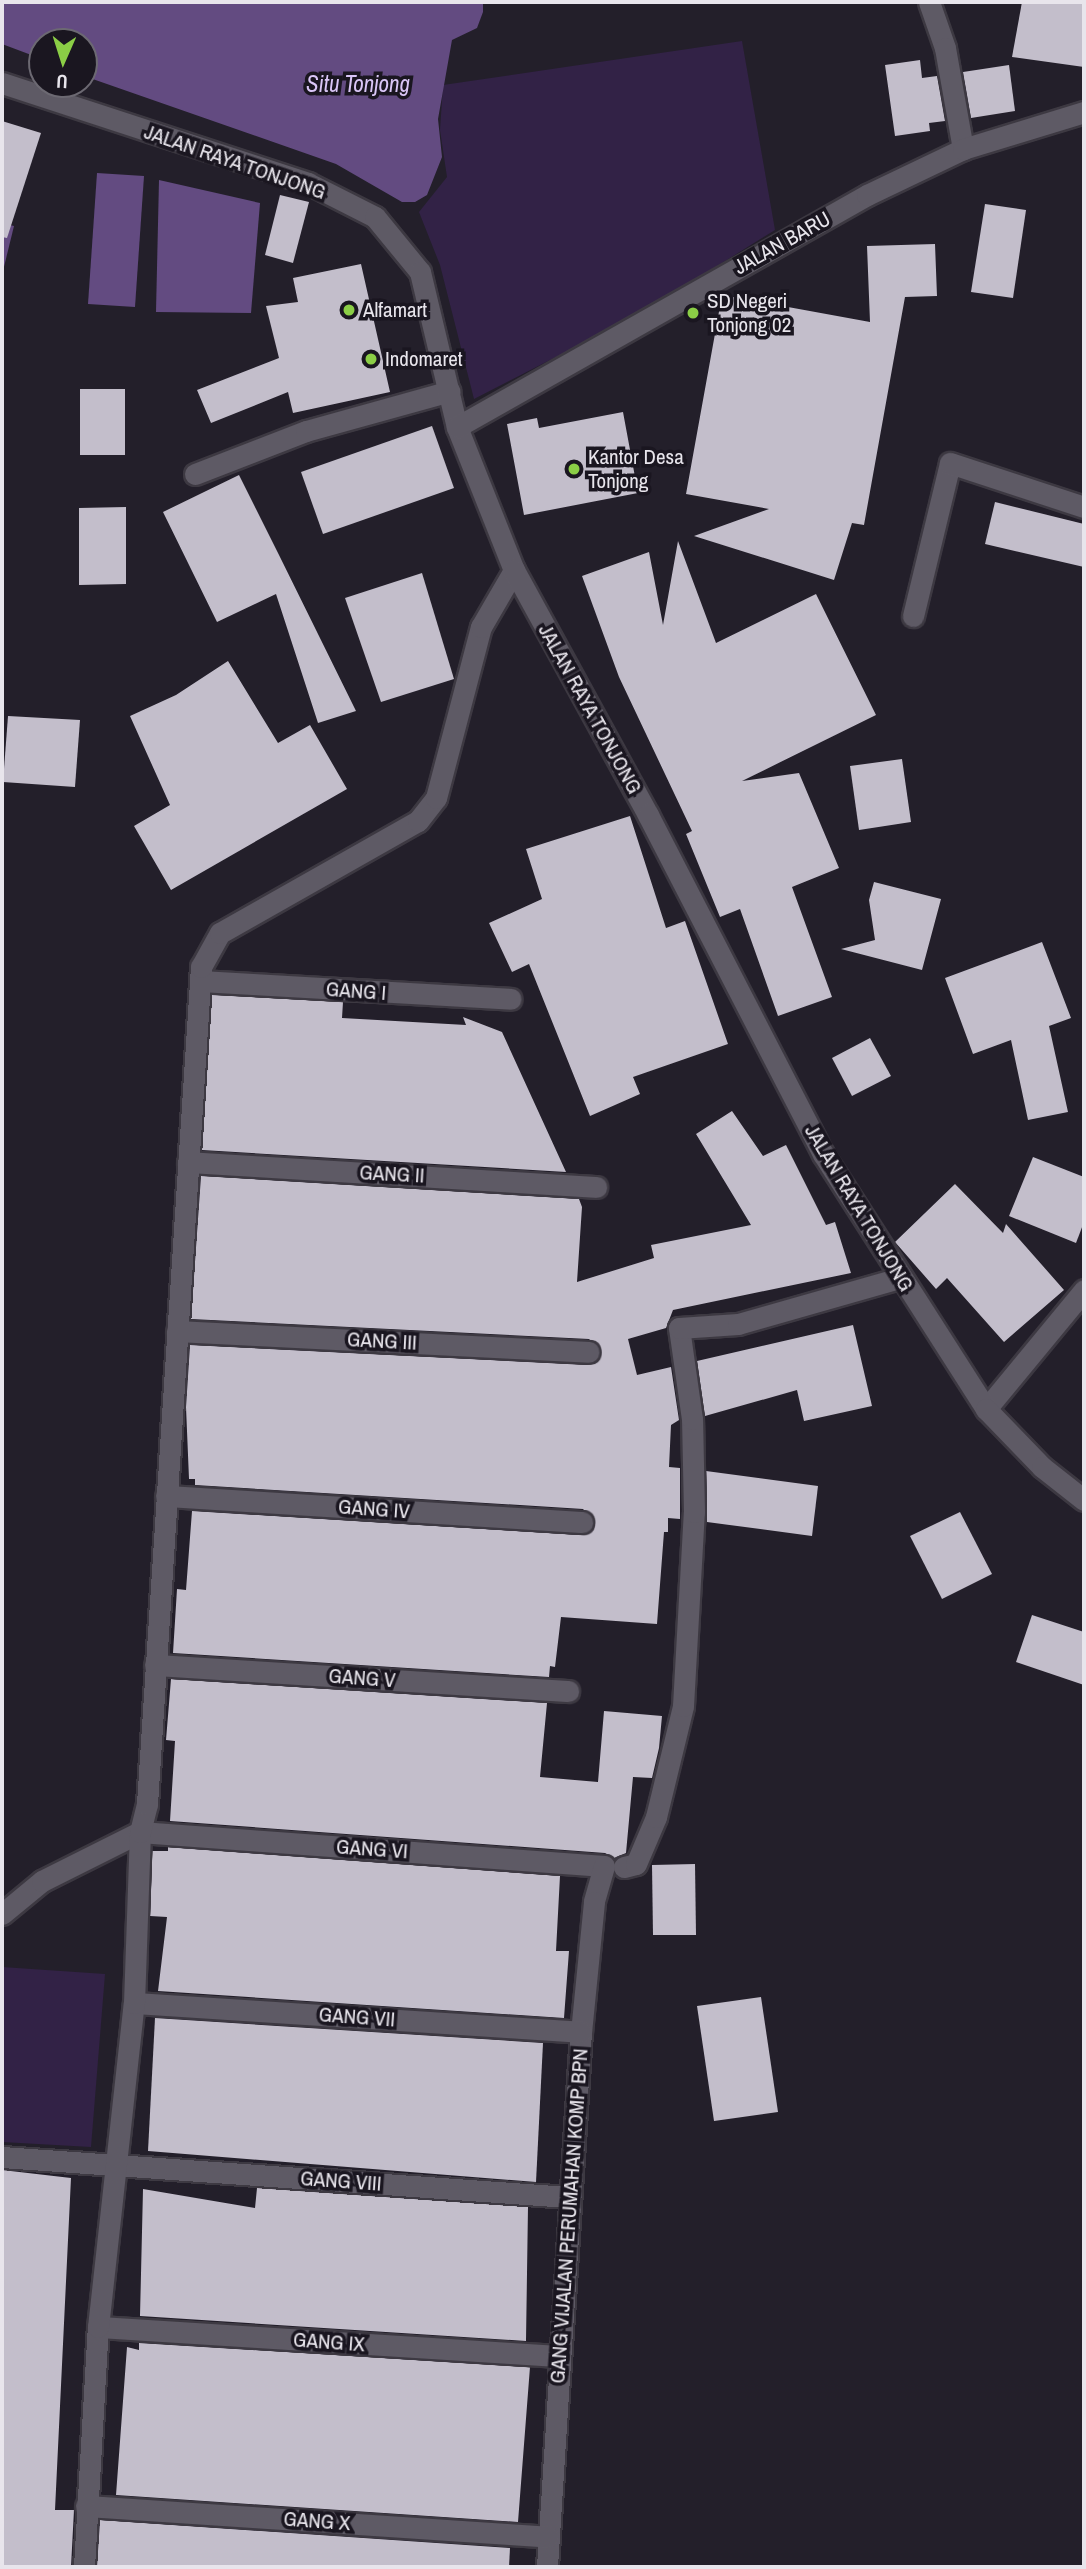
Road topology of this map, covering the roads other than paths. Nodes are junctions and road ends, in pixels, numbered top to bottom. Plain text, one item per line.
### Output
1 (929, 2) edge
2 (2, 83) edge
3 (1084, 112) edge
4 (963, 149) junction
5 (450, 391) junction
6 (457, 427) junction
7 (195, 474) dead end
8 (1084, 507) edge
9 (514, 570) junction
10 (913, 616) dead end
11 (202, 981) junction
12 (510, 999) dead end
13 (188, 1162) junction
14 (596, 1187) dead end
15 (899, 1278) junction
16 (1084, 1290) edge
17 (177, 1331) junction
18 (588, 1352) dead end
19 (986, 1409) junction
20 (166, 1496) junction
21 (1084, 1500) edge
22 (582, 1522) dead end
23 (155, 1665) junction
24 (568, 1691) dead end
25 (140, 1832) junction
26 (614, 1867) junction
27 (2, 1914) edge
28 (134, 2003) junction
29 (580, 2032) junction
30 (2, 2157) edge
31 (113, 2165) junction
32 (569, 2197) junction
33 (99, 2327) junction
34 (559, 2356) junction
35 (86, 2506) junction
36 (548, 2537) junction
37 (84, 2567) edge
38 (547, 2567) edge

1 - 4 street
2 - 5 street, JALAN RAYA TONJONG
3 - 4 street, JALAN BARU
4 - 6 street, JALAN BARU
5 - 6 street, JALAN RAYA TONJONG
5 - 7 street
6 - 9 street, JALAN RAYA TONJONG
8 - 10 street
9 - 11 street
9 - 15 street, JALAN RAYA TONJONG
11 - 12 street, GANG I
11 - 13 street
13 - 14 street, GANG II
13 - 17 street
15 - 19 street, JALAN RAYA TONJONG
15 - 26 street
16 - 19 street
17 - 18 street, GANG III
17 - 20 street
19 - 21 street, JALAN RAYA TONJONG
20 - 22 street, GANG IV
20 - 23 street
23 - 24 street, GANG V
23 - 25 street
25 - 26 street, GANG VI
25 - 27 street
25 - 28 street
26 - 29 street, GANG VIJALAN PERUMAHAN KOMP BPN
28 - 29 street, GANG VII
28 - 31 street
29 - 32 street, GANG VIJALAN PERUMAHAN KOMP BPN
30 - 31 street, GANG VIII
31 - 32 street, GANG VIII
31 - 33 street
32 - 34 street, GANG VIJALAN PERUMAHAN KOMP BPN
33 - 34 street, GANG IX
33 - 35 street
34 - 36 street, GANG VIJALAN PERUMAHAN KOMP BPN
35 - 36 street, GANG X
35 - 37 street
36 - 38 street, GANG VIJALAN PERUMAHAN KOMP BPN

